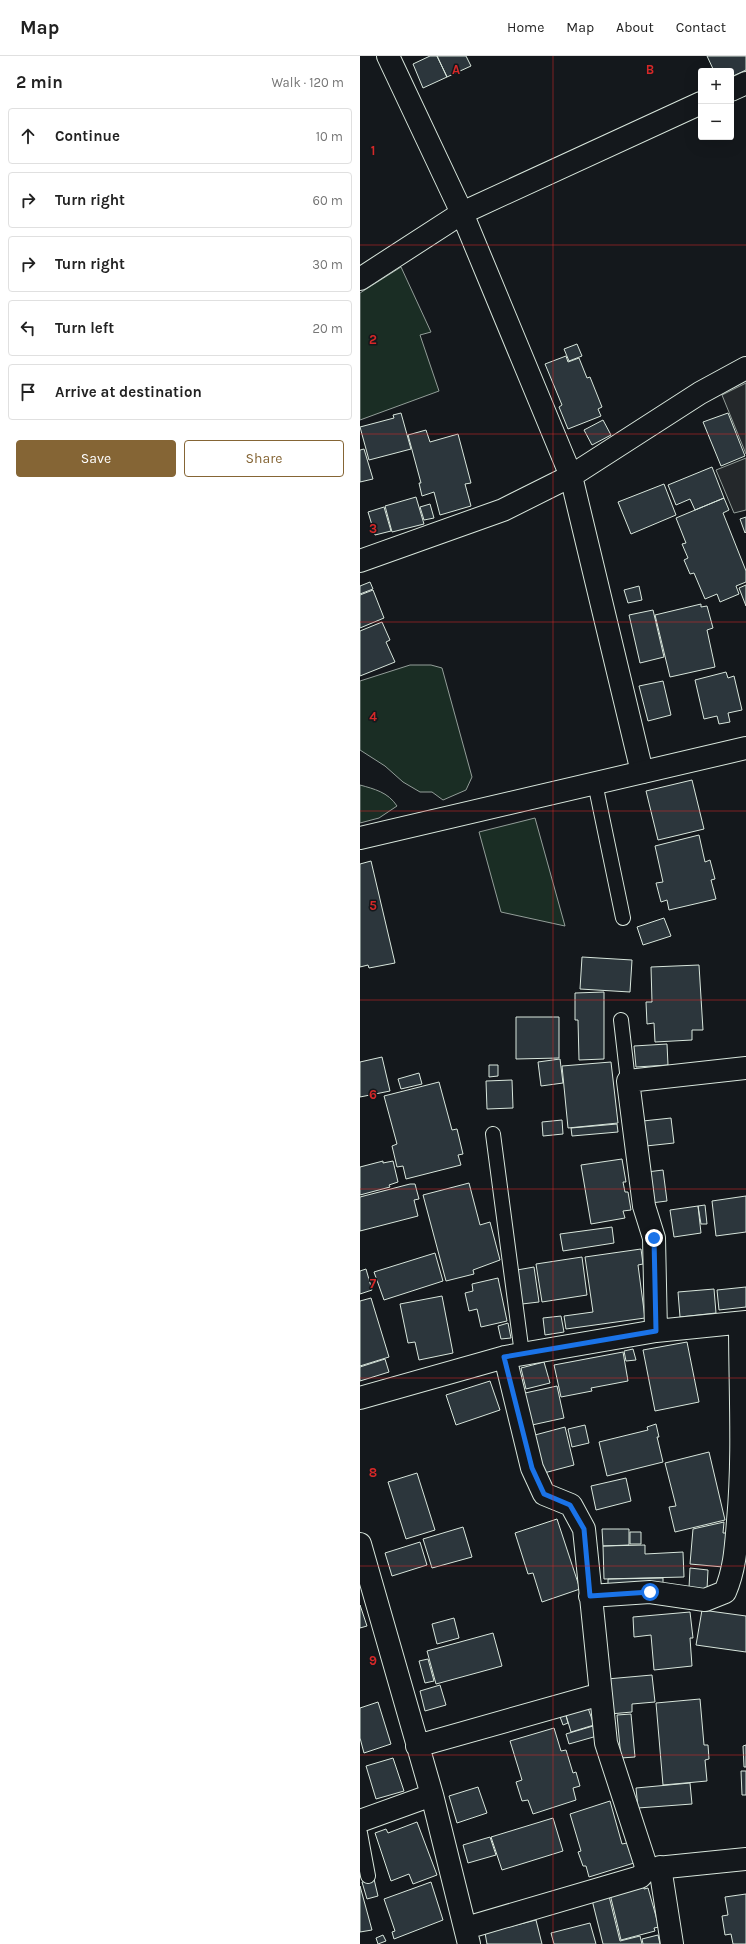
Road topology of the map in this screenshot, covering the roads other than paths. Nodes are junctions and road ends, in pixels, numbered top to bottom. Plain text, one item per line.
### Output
1 (388, 56) edge
2 (746, 83) edge
3 (734, 89) edge
4 (699, 104) edge
5 (462, 213) junction
6 (360, 279) edge
7 (746, 368) edge
8 (571, 476) junction
9 (360, 561) edge
10 (746, 748) edge
11 (642, 772) junction
12 (595, 783) junction
13 (360, 838) edge
14 (623, 918) dead end
15 (621, 1020) dead end
16 (746, 1068) edge
17 (628, 1081) junction
18 (493, 1134) dead end
19 (743, 1323) edge
20 (656, 1331) junction
21 (513, 1356) junction
22 (360, 1398) edge
23 (744, 1489) edge
24 (360, 1544) edge
25 (590, 1596) junction
26 (601, 1694) junction
27 (417, 1746) junction
28 (432, 1795) junction
29 (360, 1821) edge
30 (360, 1833) edge
31 (746, 1859) edge
32 (653, 1868) junction
33 (368, 1876) dead end
34 (468, 1936) edge
35 (672, 1944) edge

1 - 5 street
2 - 3 street
4 - 5 street
5 - 6 street
5 - 8 street
7 - 8 street
8 - 9 street
8 - 11 street
10 - 11 street
11 - 12 street
12 - 13 street
12 - 14 lane
15 - 17 lane
16 - 17 street
17 - 20 street
18 - 21 lane
19 - 20 street
19 - 23 street
20 - 21 street
21 - 22 street
21 - 25 street
23 - 25 street
24 - 27 street
25 - 26 street
26 - 27 street
26 - 32 street
27 - 28 street
28 - 29 street
28 - 34 street
30 - 33 lane
31 - 32 street
32 - 34 street
32 - 35 street

